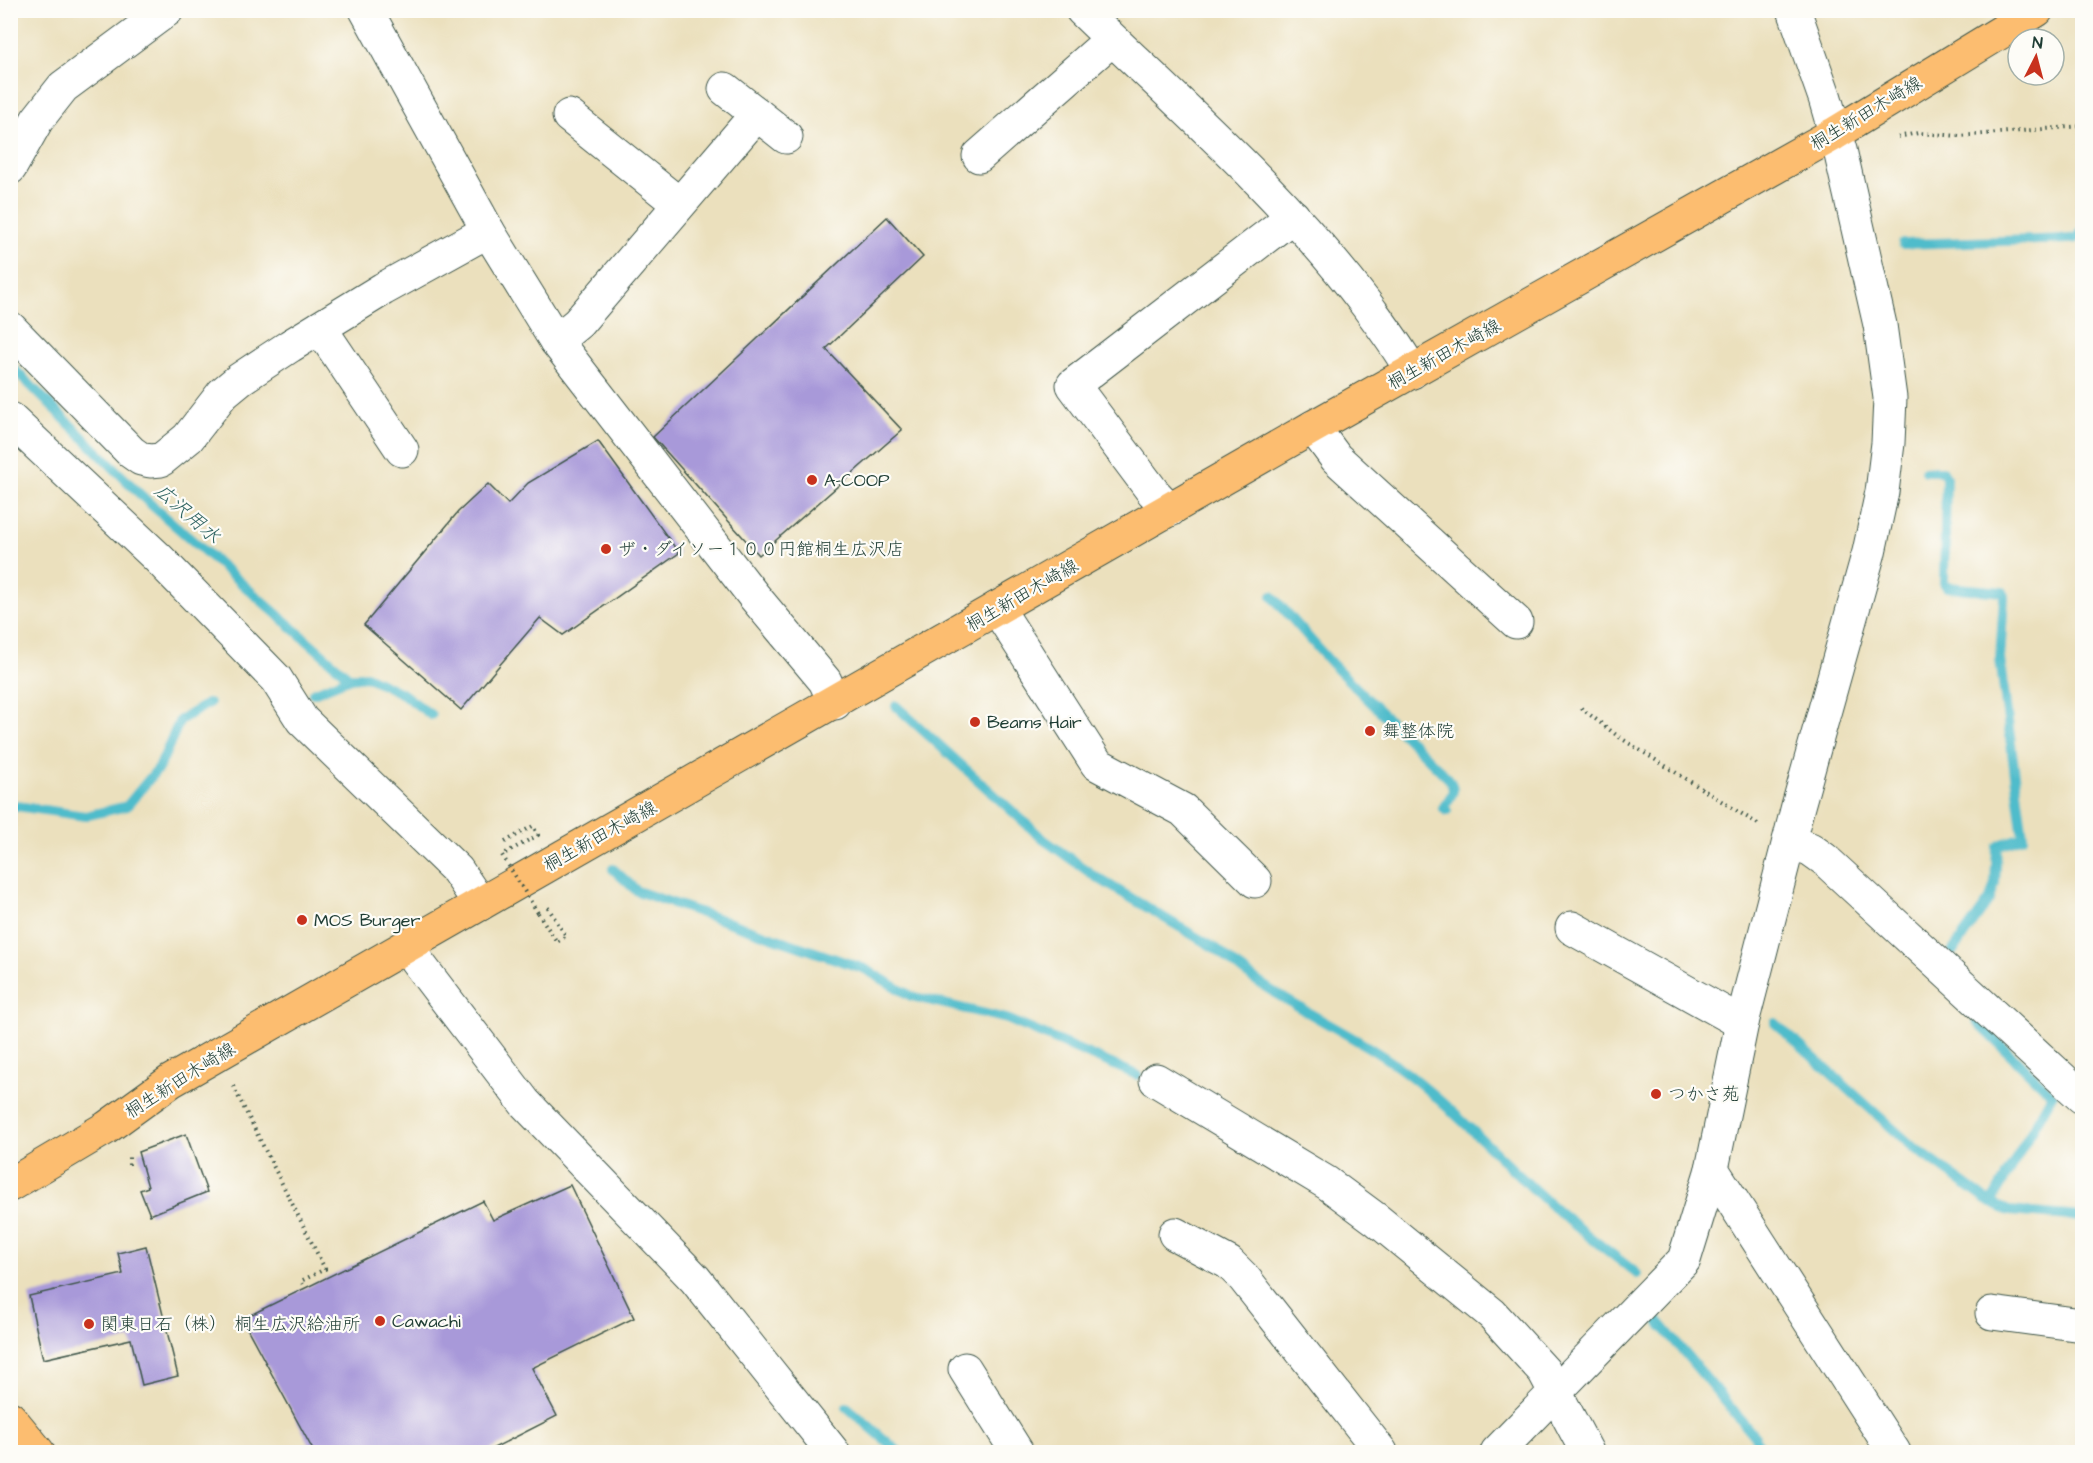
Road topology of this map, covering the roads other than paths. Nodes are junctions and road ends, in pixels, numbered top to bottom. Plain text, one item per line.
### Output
1 (167, 10) edge
2 (366, 10) edge
3 (1794, 10) edge
4 (2037, 10) edge
5 (1095, 20) edge
6 (725, 89) dead end
7 (757, 114) junction
8 (568, 116) dead end
9 (1834, 134) junction
10 (786, 137) dead end
11 (979, 156) dead end
12 (10, 168) edge
13 (679, 204) junction
14 (1293, 216) junction
15 (488, 231) junction
16 (10, 328) edge
17 (320, 328) junction
18 (556, 341) junction
19 (1412, 372) junction
20 (10, 419) edge
21 (1313, 428) junction
22 (402, 450) dead end
23 (1170, 510) junction
24 (997, 608) junction
25 (1516, 622) dead end
26 (835, 703) junction
27 (1789, 842) junction
28 (1255, 881) dead end
29 (480, 904) junction
30 (1572, 927) dead end
31 (406, 947) junction
32 (1742, 1023) junction
33 (1156, 1080) dead end
34 (2082, 1097) edge
35 (1712, 1169) junction
36 (10, 1185) edge
37 (1175, 1234) dead end
38 (1992, 1313) dead end
39 (2082, 1325) edge
40 (965, 1369) dead end
41 (1555, 1392) junction
42 (10, 1418) edge
43 (38, 1452) edge
44 (833, 1452) edge
45 (1017, 1452) edge
46 (1381, 1452) edge
47 (1497, 1452) edge
48 (1587, 1452) edge
49 (1894, 1452) edge

1 - 12 street
2 - 15 street
3 - 9 street
4 - 9 main road, 桐生新田木崎線
5 - 11 street
5 - 14 street
6 - 7 street
7 - 10 street
7 - 13 street
8 - 13 street
9 - 19 main road, 桐生新田木崎線
9 - 27 street
13 - 18 street
14 - 19 street
14 - 23 street
15 - 17 street
15 - 18 street
16 - 17 street
17 - 22 street
18 - 26 street
19 - 21 main road, 桐生新田木崎線
20 - 29 street
21 - 23 main road, 桐生新田木崎線
21 - 25 street
23 - 24 main road, 桐生新田木崎線
24 - 26 main road, 桐生新田木崎線
24 - 28 street
26 - 29 main road, 桐生新田木崎線
27 - 32 street
27 - 34 street
29 - 31 main road, 桐生新田木崎線
30 - 32 street
31 - 36 main road, 桐生新田木崎線
31 - 44 street
32 - 35 street
33 - 41 street
35 - 41 street
35 - 49 street
37 - 46 street
38 - 39 street
40 - 45 street
41 - 47 street
41 - 48 street
42 - 43 main road

